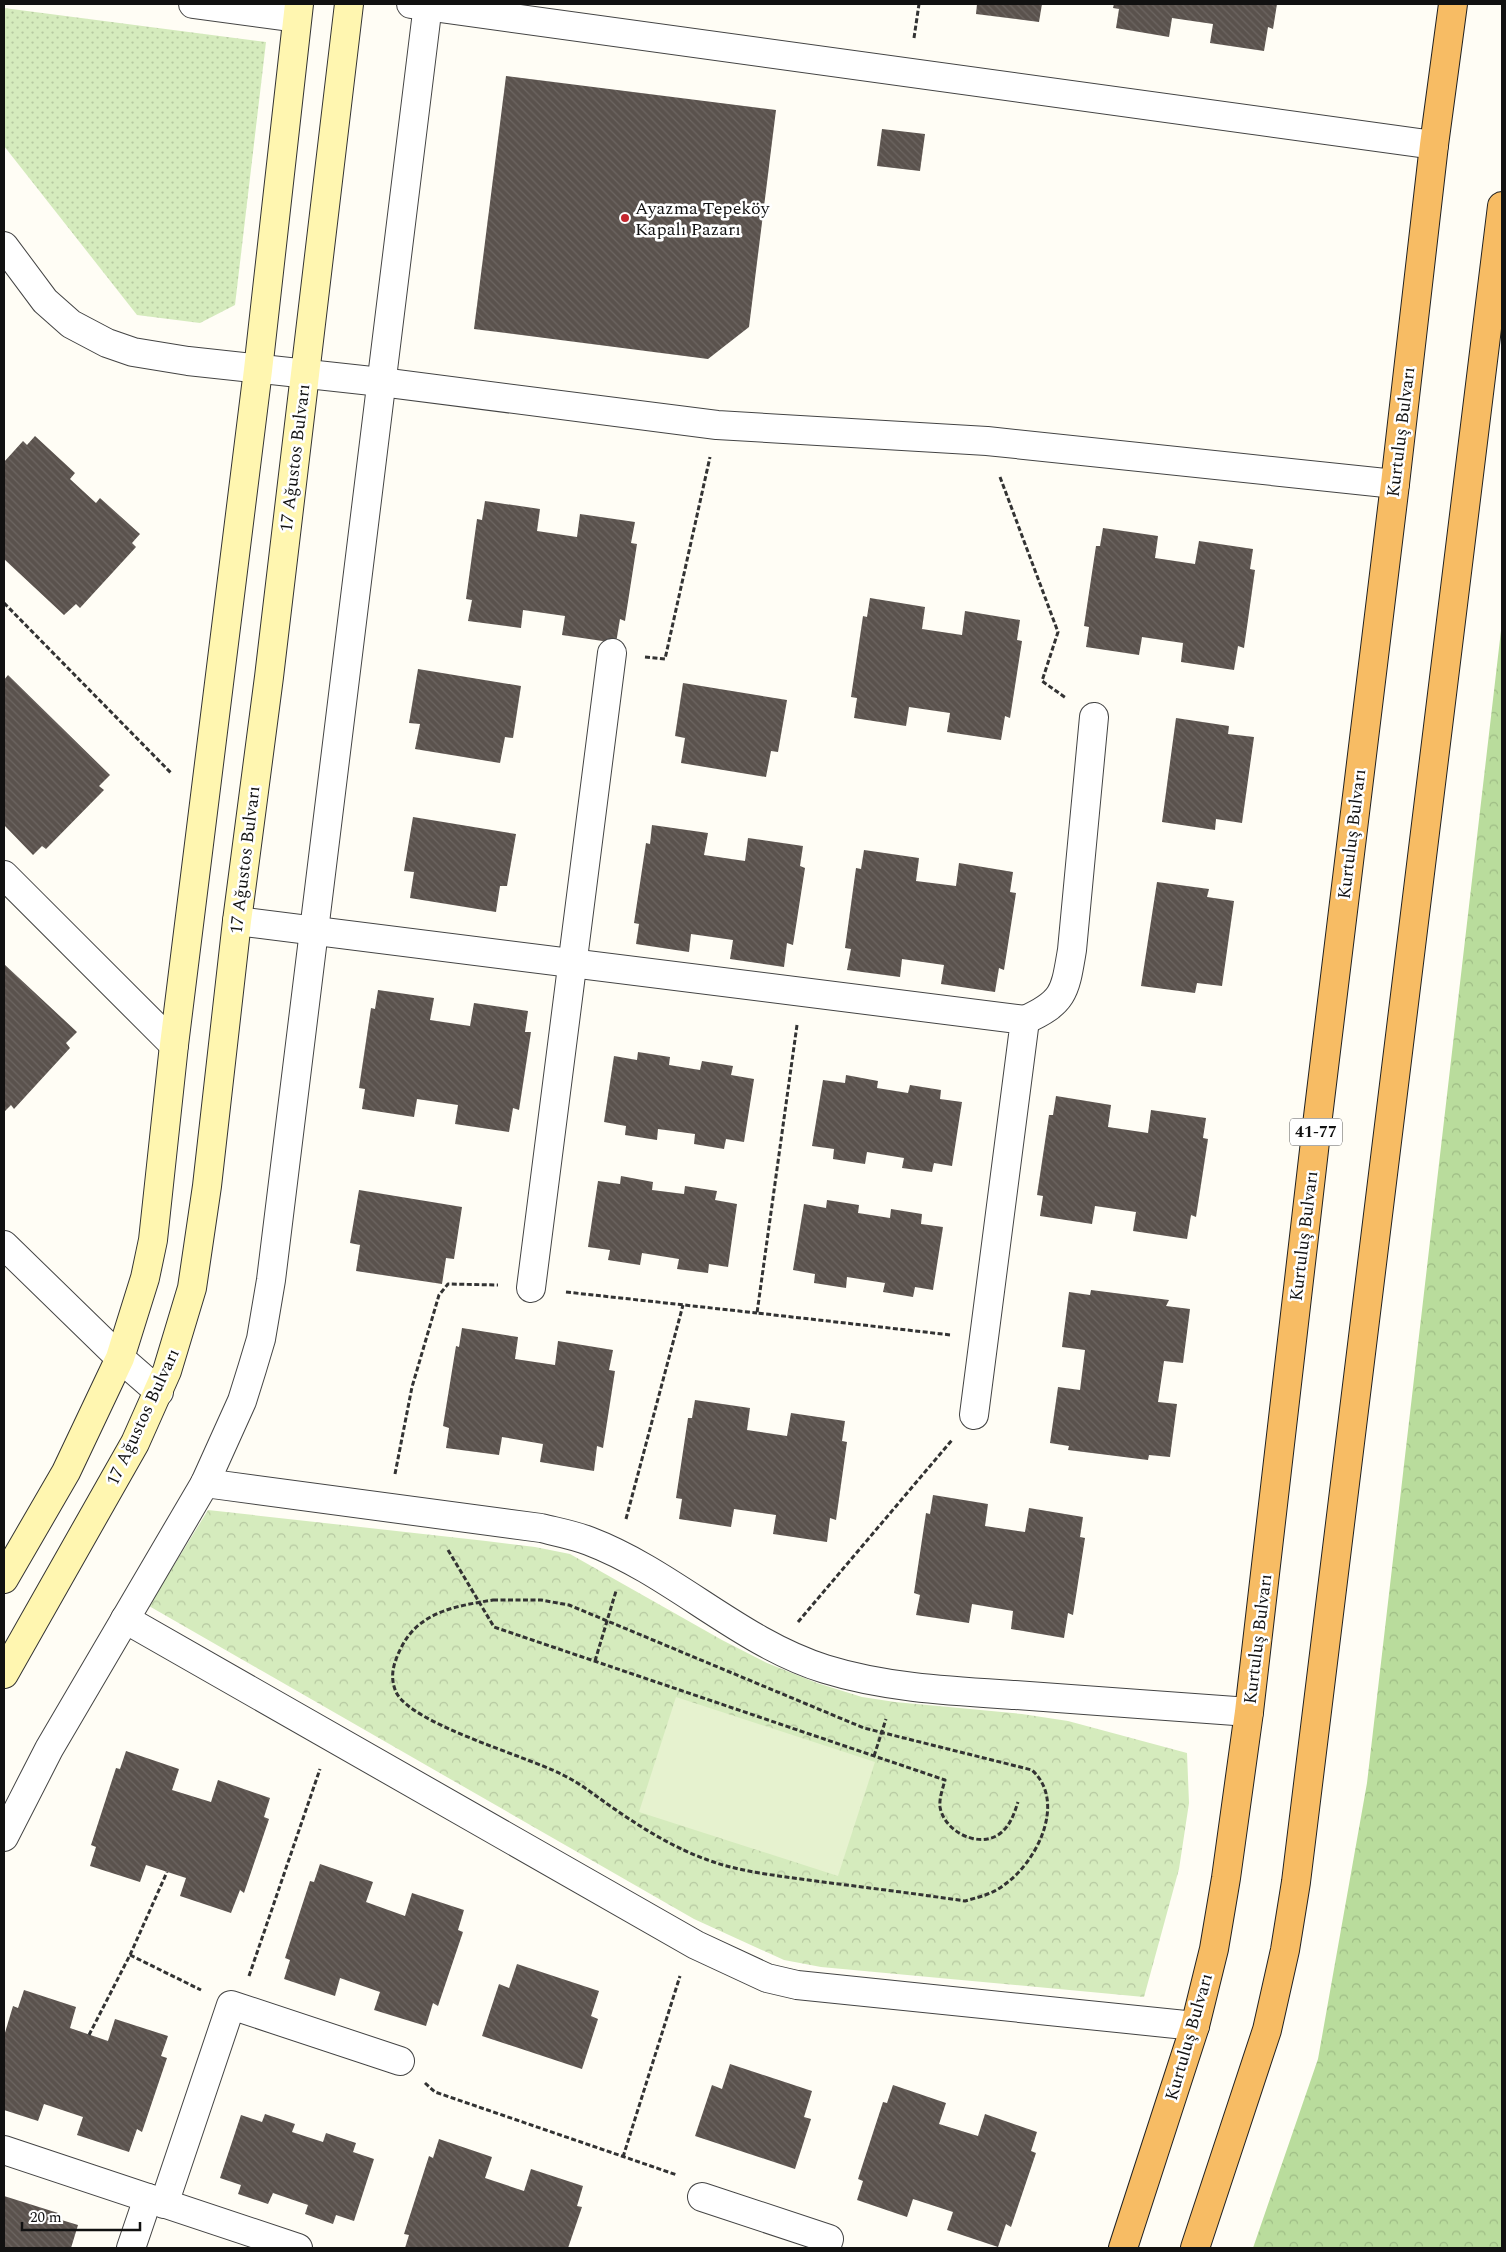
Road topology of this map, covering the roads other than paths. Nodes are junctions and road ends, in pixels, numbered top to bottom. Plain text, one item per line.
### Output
1 (193, 4) edge
2 (349, 4) edge
3 (1453, 4) edge
4 (422, 5) edge
5 (298, 11) edge
6 (1434, 145) junction
7 (1502, 206) edge
8 (4, 246) edge
9 (258, 370) junction
10 (304, 374) junction
11 (381, 382) junction
12 (1395, 484) junction
13 (612, 653) road end
14 (1094, 717) road end
15 (4, 875) edge
16 (237, 921) junction
17 (314, 930) junction
18 (574, 963) junction
19 (1025, 1020) junction
20 (174, 1045) junction
21 (4, 1245) edge
22 (532, 1288) road end
23 (120, 1358) junction
24 (159, 1392) junction
25 (974, 1415) road end
26 (205, 1483) junction
27 (4, 1579) edge
28 (125, 1619) junction
29 (4, 1674) edge
30 (1250, 1712) junction
31 (4, 1837) edge
32 (1195, 2026) junction
33 (400, 2061) dead end
34 (4, 2150) edge
35 (702, 2197) dead end
36 (156, 2201) junction
37 (131, 2248) edge
38 (298, 2248) edge
39 (826, 2248) edge
40 (1123, 2248) edge
41 (1195, 2248) edge

1 - 5 street
2 - 10 main road, 17 Ağustos Bulvarı
3 - 6 highway, Kurtuluş Bulvarı / 41-77
4 - 6 street
4 - 11 street
5 - 9 main road
6 - 12 highway, Kurtuluş Bulvarı / 41-77
7 - 41 highway
8 - 9 street
9 - 10 street
9 - 20 main road
10 - 11 street
10 - 16 main road, 17 Ağustos Bulvarı
11 - 12 street
11 - 17 street
12 - 30 highway, Kurtuluş Bulvarı / 41-77
13 - 18 street
14 - 19 street
15 - 20 street
16 - 17 street
16 - 24 main road, 17 Ağustos Bulvarı
17 - 18 street
17 - 26 street
18 - 19 street
18 - 22 street
19 - 25 street
20 - 23 main road
21 - 23 street
23 - 24 street
23 - 27 main road
24 - 29 main road, 17 Ağustos Bulvarı
26 - 28 street
26 - 30 street
28 - 31 street
28 - 32 street
30 - 32 highway, Kurtuluş Bulvarı / 41-77
32 - 40 highway, Kurtuluş Bulvarı / 41-77
33 - 36 street
34 - 36 street
35 - 39 street
36 - 37 street
36 - 38 street

